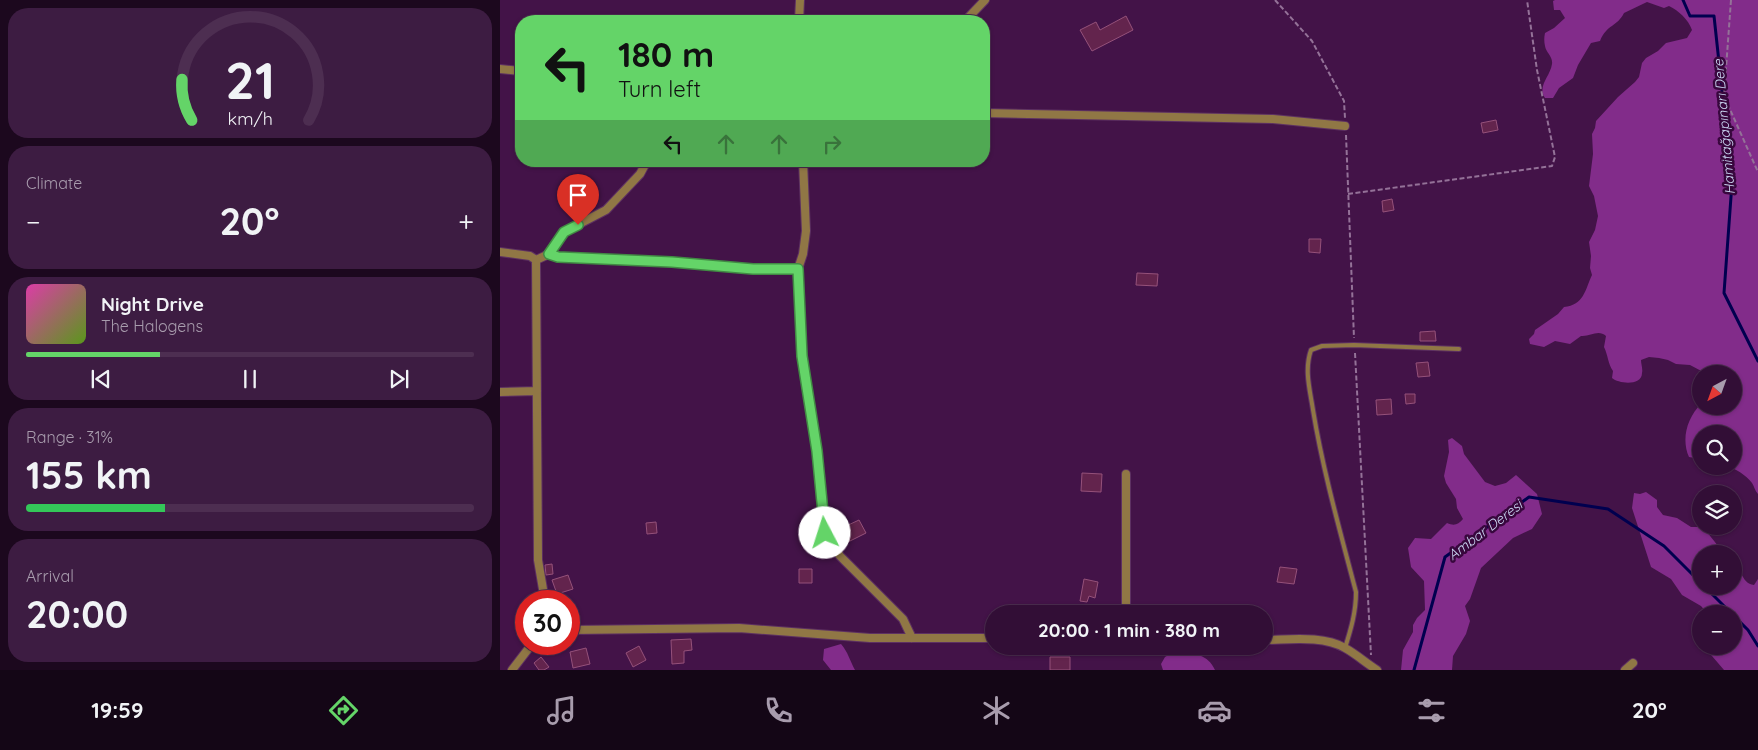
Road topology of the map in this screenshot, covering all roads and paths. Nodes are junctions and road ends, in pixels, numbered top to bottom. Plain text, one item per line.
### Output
1 (800, 0) edge
2 (985, 0) edge
3 (1275, 0) edge
4 (1527, 0) edge
5 (1730, 0) edge
6 (799, 15) edge
7 (971, 15) edge
8 (500, 69) edge
9 (515, 70) edge
10 (990, 112) edge
11 (1345, 126) junction
12 (644, 167) edge
13 (803, 167) edge
14 (1758, 172) edge
15 (1348, 194) junction
16 (500, 252) edge
17 (549, 254) junction
18 (536, 260) junction
19 (798, 269) junction
20 (1354, 345) junction
21 (1459, 349) dead end
22 (537, 391) junction
23 (500, 392) edge
24 (1126, 474) dead end
25 (543, 590) edge
26 (1126, 605) edge
27 (580, 630) edge
28 (912, 638) junction
29 (985, 638) edge
30 (1273, 640) edge
31 (1345, 648) junction
32 (524, 655) edge
33 (1633, 663) dead end
34 (1375, 668) edge
35 (512, 670) edge
36 (1625, 670) edge

1 - 6 street
2 - 7 street
3 - 11 path
4 - 15 path
5 - 14 path
8 - 9 street
10 - 11 street
11 - 15 path
12 - 17 street
13 - 19 street
15 - 20 path
16 - 18 street
17 - 18 street
17 - 19 street
18 - 22 street
19 - 28 street
20 - 21 lane
20 - 31 lane
20 - 34 path
22 - 23 street
22 - 25 street
24 - 26 street
27 - 28 street
28 - 29 street
30 - 31 street
31 - 34 street
32 - 35 street
33 - 36 street

